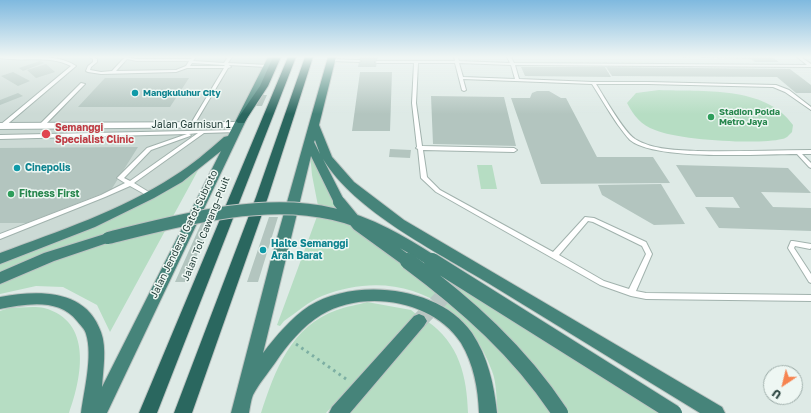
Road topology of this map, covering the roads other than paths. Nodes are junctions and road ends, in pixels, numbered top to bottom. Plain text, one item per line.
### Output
1 (63, 76) edge
2 (220, 76) edge
3 (263, 76) edge
4 (268, 76) edge
5 (284, 76) edge
6 (303, 76) edge
7 (326, 76) edge
8 (415, 76) edge
9 (571, 76) dead end
10 (460, 78) joint
11 (517, 79) joint
12 (574, 82) junction
13 (593, 83) junction
14 (83, 84) dead end
15 (464, 90) dead end
16 (811, 110) edge
17 (314, 125) junction
18 (1, 126) edge
19 (41, 126) junction
20 (238, 126) junction
21 (193, 129) junction
22 (202, 132) junction
23 (0, 137) edge
24 (310, 142) junction
25 (419, 148) junction
26 (514, 150) dead end
27 (798, 152) junction
28 (811, 152) edge
29 (811, 166) edge
30 (129, 184) junction
31 (150, 194) junction
32 (0, 237) edge
33 (811, 248) edge
34 (554, 256) junction
35 (0, 259) edge
36 (467, 272) dead end
37 (483, 272) junction
38 (0, 278) edge
39 (811, 280) edge
40 (631, 293) junction
41 (811, 298) edge
42 (0, 303) edge
43 (419, 321) tunnel mouth
44 (241, 408) edge
45 (90, 413) edge
46 (98, 413) edge
47 (148, 413) edge
48 (182, 413) edge
49 (338, 413) edge
50 (488, 413) edge
51 (560, 413) edge
52 (674, 413) edge
53 (716, 413) edge

1 - 18 lane
2 - 21 lane
3 - 20 highway, Jalan Jenderal Gatot Subroto
4 - 20 highway
5 - 47 highway, Jalan Tol Cawang–Pluit
6 - 48 highway
7 - 17 highway
8 - 25 lane
9 - 12 lane
10 - 11 lane
10 - 15 lane
11 - 12 lane
12 - 13 lane
13 - 16 lane
13 - 27 lane
14 - 19 lane
17 - 24 highway
17 - 37 highway
18 - 19 street, Jalan Garnisun 1
19 - 21 street, Jalan Garnisun 1
20 - 21 street, Jalan Garnisun 1
20 - 22 lane
20 - 31 highway
20 - 46 highway, Jalan Jenderal Gatot Subroto
21 - 22 lane
21 - 23 lane
21 - 30 lane
22 - 30 lane
24 - 44 highway
24 - 51 highway, bridge
25 - 26 lane
25 - 34 lane
27 - 28 lane
27 - 29 lane
30 - 31 lane
30 - 32 lane
31 - 35 highway
33 - 39 lane
34 - 40 lane
34 - 40 lane
36 - 37 highway
37 - 53 highway
38 - 52 highway, bridge
40 - 41 lane
42 - 45 highway
43 - 49 highway
44 - 50 highway

